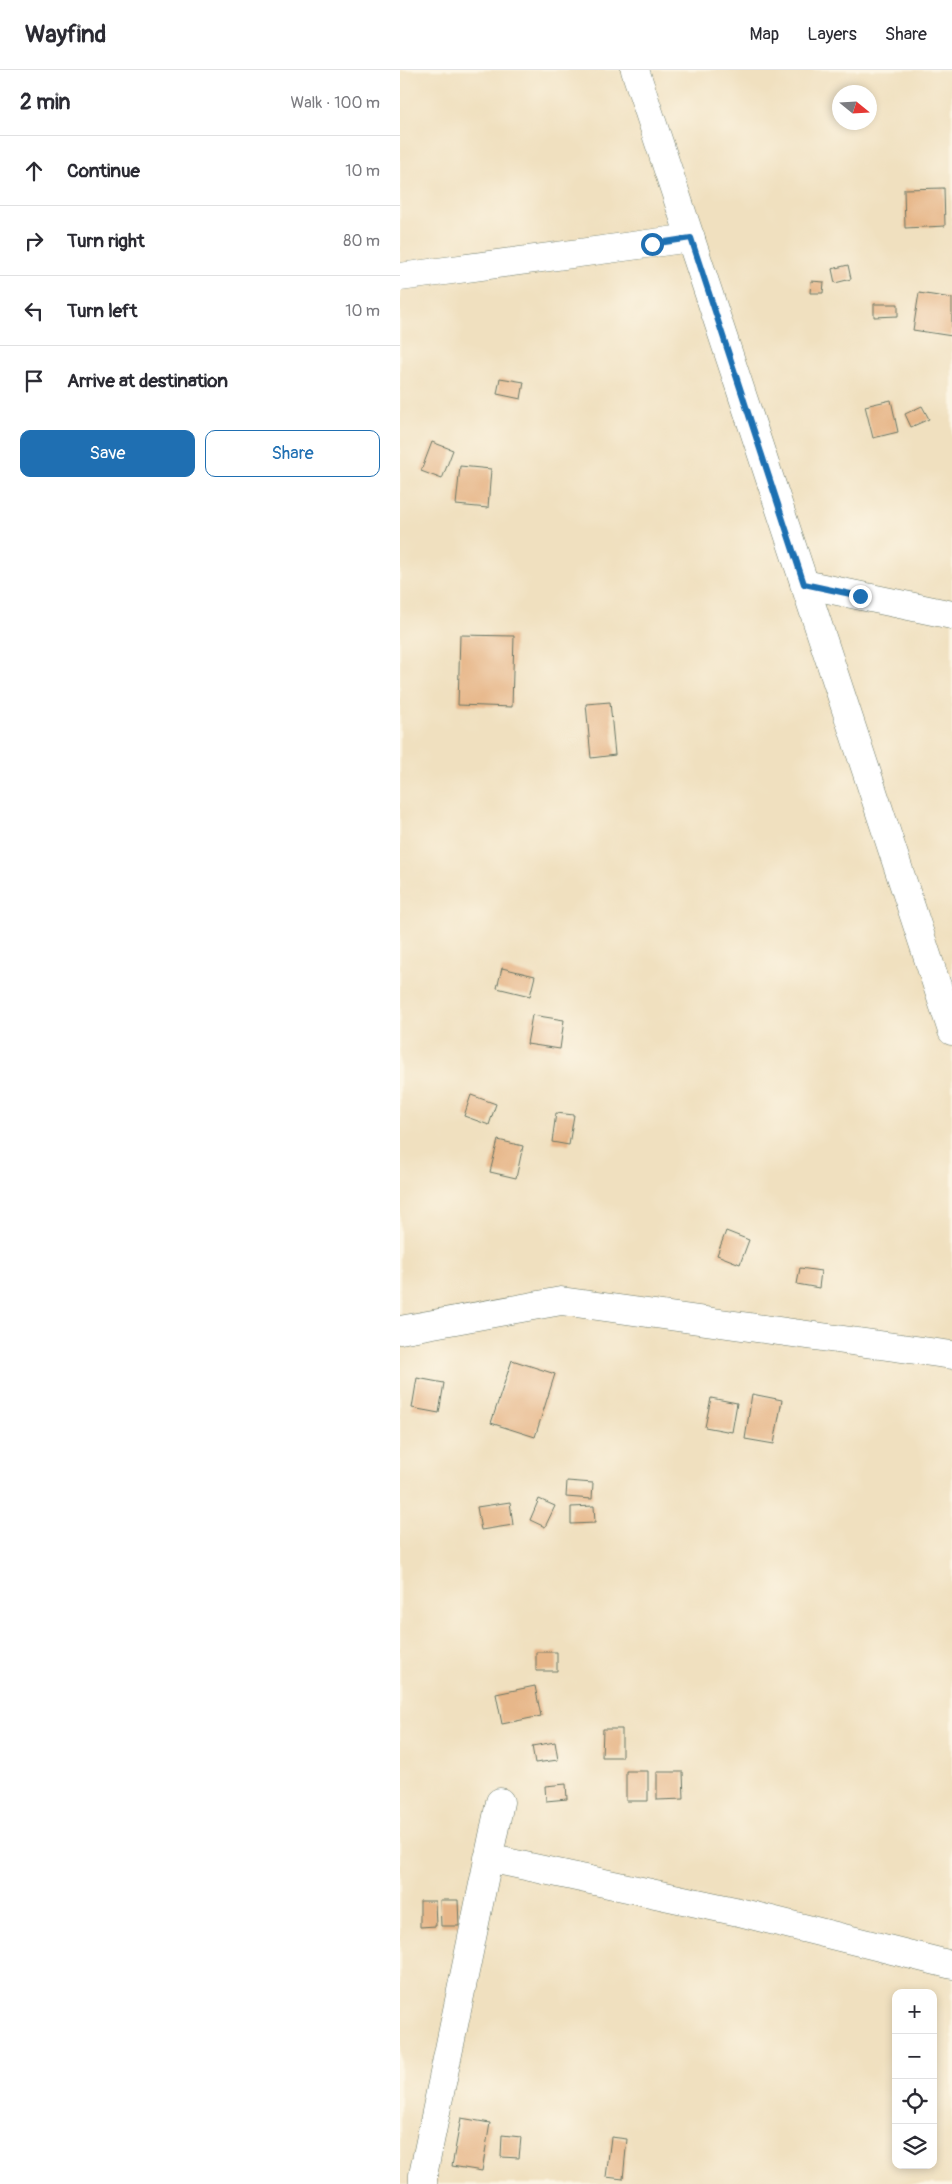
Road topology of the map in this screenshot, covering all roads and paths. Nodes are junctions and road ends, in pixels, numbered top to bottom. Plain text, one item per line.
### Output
1 (635, 70) edge
2 (691, 238) junction
3 (400, 277) edge
4 (804, 584) junction
5 (952, 615) edge
6 (952, 1031) edge
7 (400, 1330) edge
8 (952, 1355) edge
9 (500, 1802) dead end
10 (488, 1858) junction
11 (952, 1965) edge
12 (423, 2184) edge

1 - 2 street
2 - 3 street
2 - 4 street
4 - 5 street
4 - 6 street
7 - 8 street
9 - 10 street
10 - 11 street
10 - 12 street

